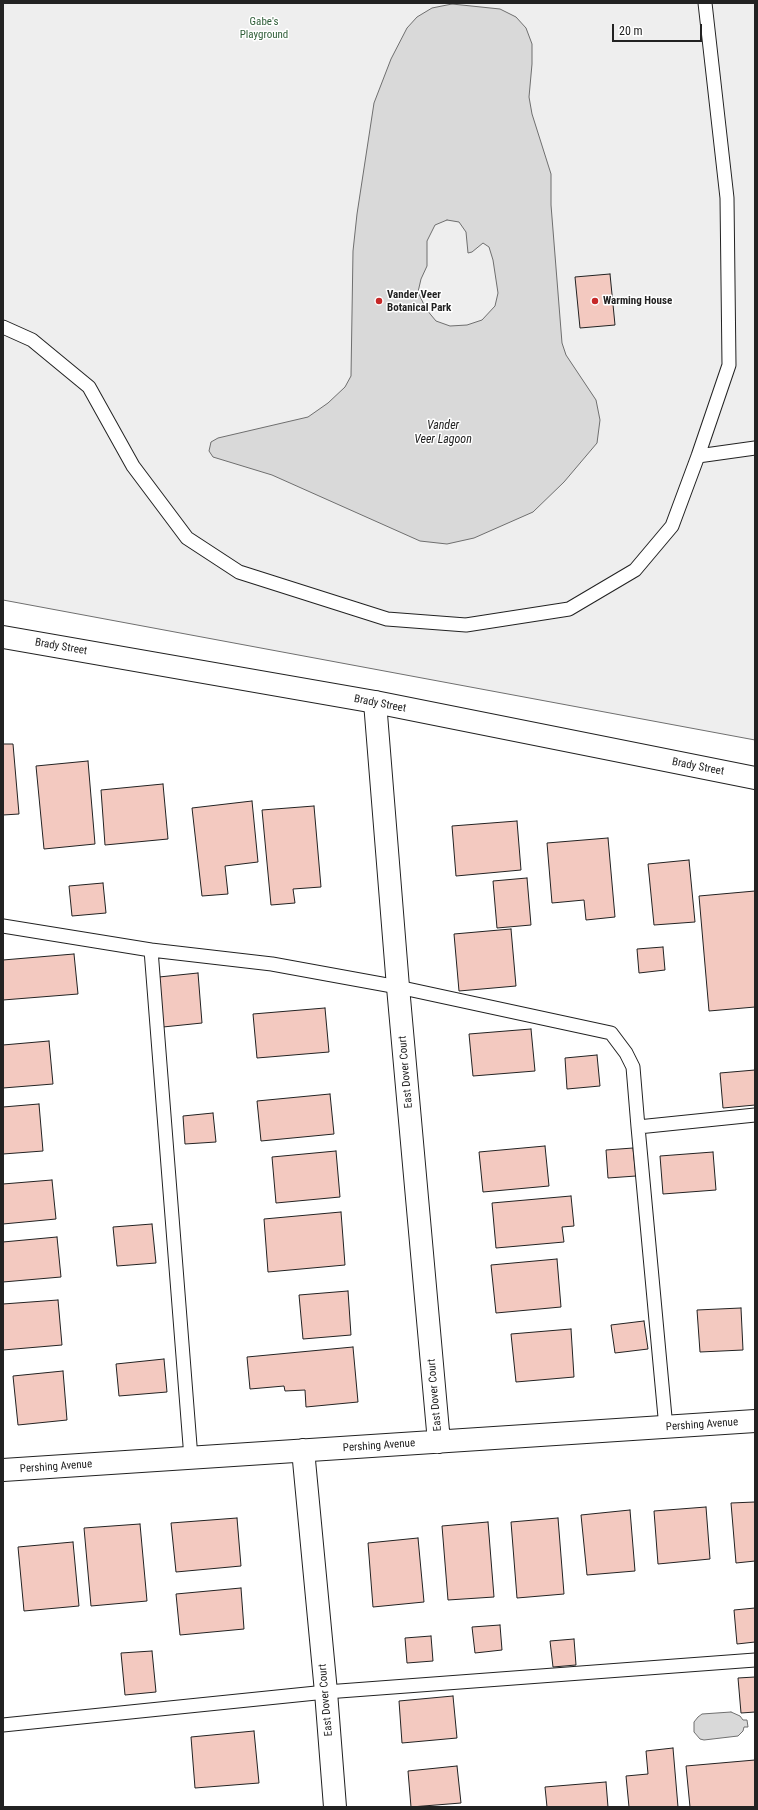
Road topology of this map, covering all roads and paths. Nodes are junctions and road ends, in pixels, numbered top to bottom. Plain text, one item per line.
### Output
1 (705, 3) edge
2 (3, 327) edge
3 (755, 448) edge
4 (698, 456) junction
5 (3, 637) edge
6 (375, 702) junction
7 (755, 778) edge
8 (3, 926) edge
9 (151, 950) junction
10 (398, 987) junction
11 (755, 1115) edge
12 (638, 1127) junction
13 (755, 1421) edge
14 (666, 1428) junction
15 (439, 1442) junction
16 (303, 1450) junction
17 (191, 1458) junction
18 (3, 1470) edge
19 (755, 1660) edge
20 (326, 1692) junction
21 (3, 1725) edge
22 (335, 1807) edge

1 - 4 lane
2 - 4 lane
3 - 4 lane
5 - 6 main road, Brady Street
6 - 7 main road, Brady Street
6 - 10 main road, East Dover Court
8 - 9 lane
9 - 10 lane
9 - 17 lane
10 - 12 lane
10 - 15 main road, East Dover Court
11 - 12 lane
12 - 14 lane
13 - 14 main road, Pershing Avenue
14 - 15 main road, Pershing Avenue
15 - 16 main road, Pershing Avenue
16 - 17 main road, Pershing Avenue
16 - 20 main road, East Dover Court
17 - 18 main road, Pershing Avenue
19 - 20 lane
20 - 21 lane
20 - 22 main road, East Dover Court

